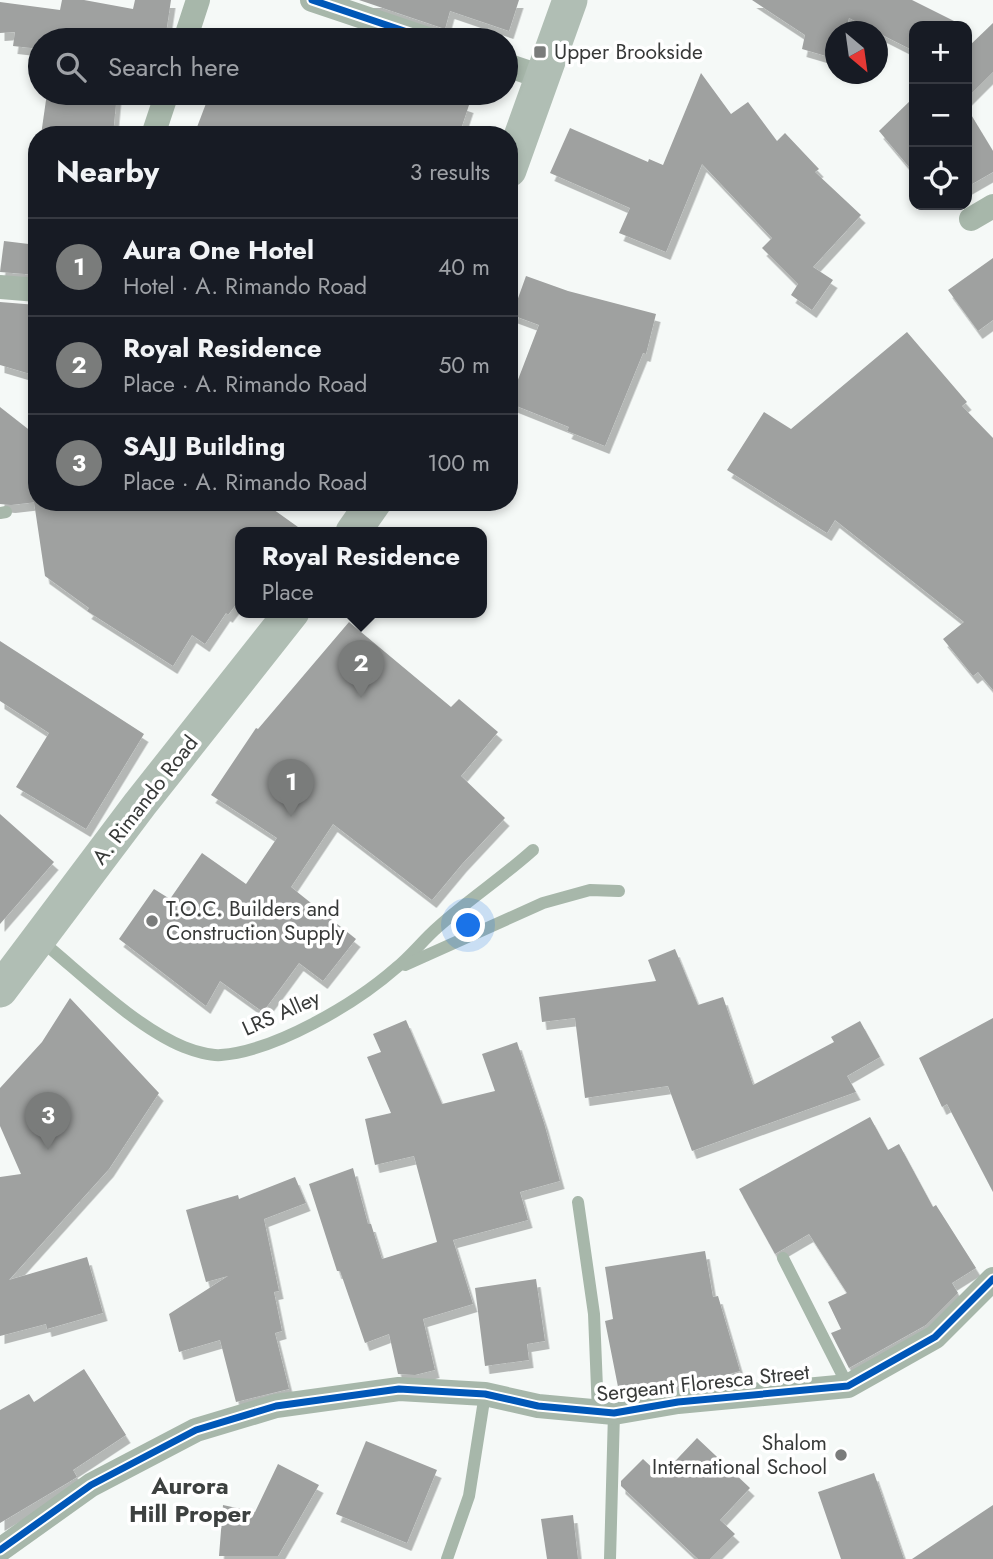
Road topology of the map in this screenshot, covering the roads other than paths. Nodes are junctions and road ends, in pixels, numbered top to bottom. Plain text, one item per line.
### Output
1 (198, 0) edge
2 (312, 0) edge
3 (570, 0) edge
4 (189, 28) edge
5 (395, 28) edge
6 (518, 69) edge
7 (542, 77) junction
8 (163, 105) edge
9 (156, 126) edge
10 (518, 145) edge
11 (993, 206) edge
12 (971, 219) dead end
13 (0, 287) edge
14 (28, 289) edge
15 (368, 511) edge
16 (356, 527) edge
17 (287, 618) edge
18 (533, 850) dead end
19 (619, 891) dead end
20 (38, 939) junction
21 (395, 969) junction
22 (0, 990) edge
23 (578, 1202) dead end
24 (783, 1258) dead end
25 (993, 1279) edge
26 (848, 1386) junction
27 (485, 1394) junction
28 (606, 1413) junction
29 (0, 1550) edge
30 (447, 1559) edge
31 (610, 1559) edge

1 - 4 street
2 - 5 street
3 - 7 main road
6 - 7 street
7 - 10 main road
8 - 9 street
11 - 12 street
13 - 14 street
15 - 16 main road
17 - 20 main road, A. Rimando Road
18 - 21 lane, LRS Alley
19 - 21 lane, LRS Alley
20 - 21 lane, LRS Alley
20 - 22 main road, A. Rimando Road
23 - 28 lane
24 - 26 lane
25 - 26 street, Sergeant Floresca Street
26 - 28 street, Sergeant Floresca Street
27 - 28 street, Sergeant Floresca Street
27 - 29 street, Sergeant Floresca Street
27 - 30 lane
28 - 31 lane

